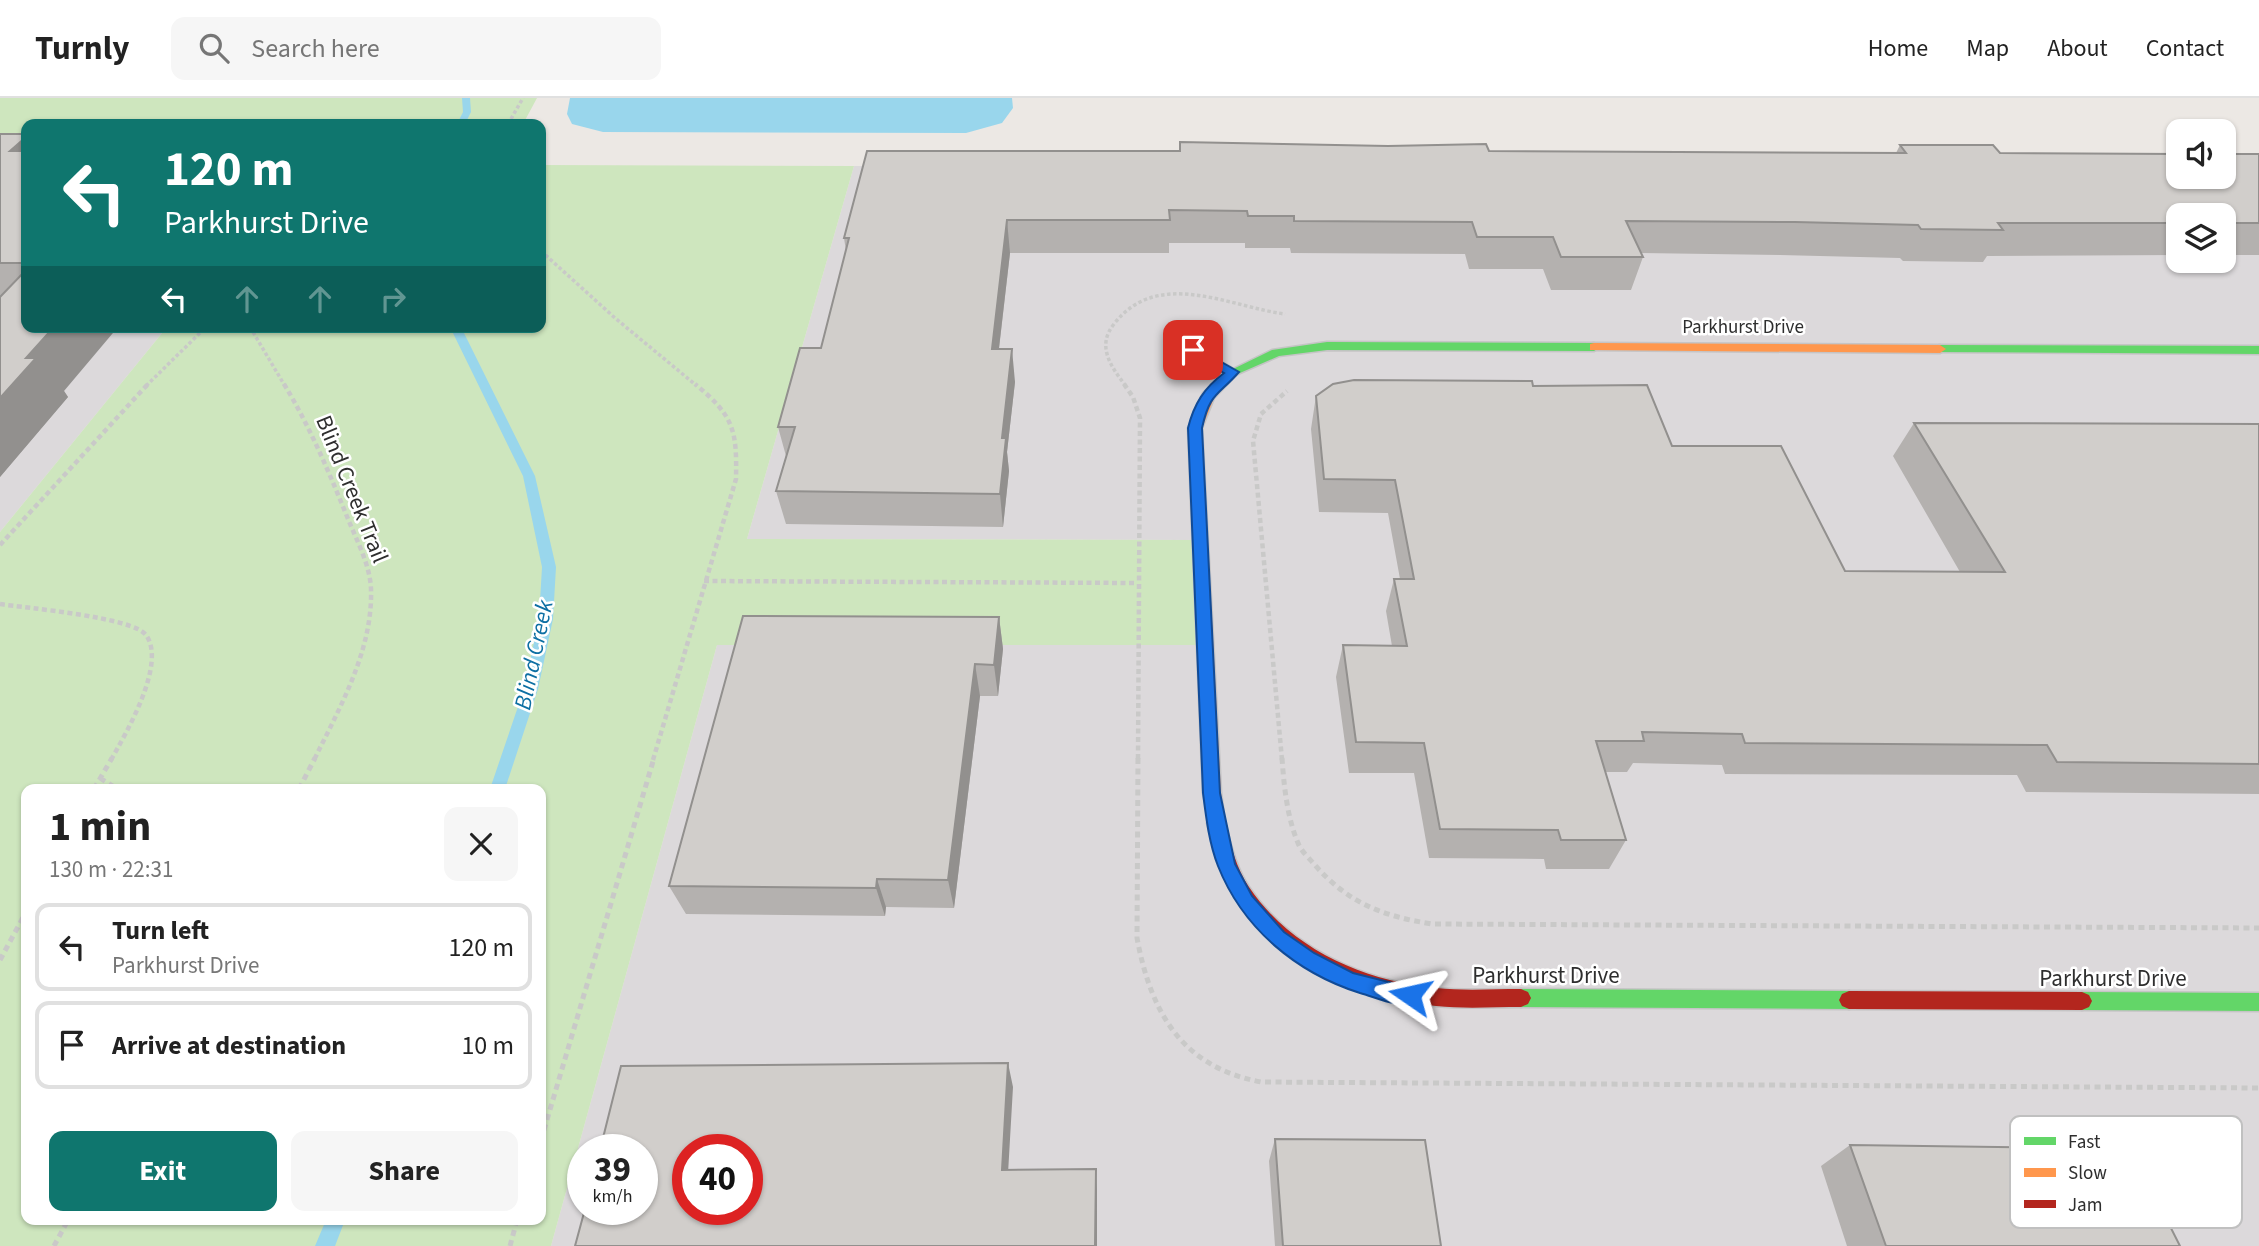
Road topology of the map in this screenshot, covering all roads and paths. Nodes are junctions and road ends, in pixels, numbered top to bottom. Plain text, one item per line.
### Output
1 (523, 98) edge
2 (511, 119) edge
3 (546, 256) edge
4 (200, 333) edge
5 (254, 333) edge
6 (1179, 342) dead end
7 (2259, 350) edge
8 (1233, 372) junction
9 (1295, 388) dead end
10 (0, 545) edge
11 (704, 581) junction
12 (1137, 583) dead end
13 (0, 604) edge
14 (100, 778) junction
15 (97, 784) edge
16 (109, 784) edge
17 (302, 784) edge
18 (21, 921) edge
19 (2259, 928) edge
20 (0, 960) edge
21 (2259, 1002) edge
22 (546, 1123) edge
23 (65, 1225) edge
24 (516, 1225) edge
25 (54, 1246) edge
26 (510, 1246) edge

1 - 2 path
3 - 11 path
4 - 10 path
5 - 17 path, Blind Creek Trail
6 - 8 street
7 - 8 street, Parkhurst Drive
8 - 21 street, Parkhurst Drive
9 - 19 path
11 - 12 path
11 - 22 path
13 - 14 path
14 - 15 path
14 - 16 path
18 - 20 path
23 - 25 path
24 - 26 path

